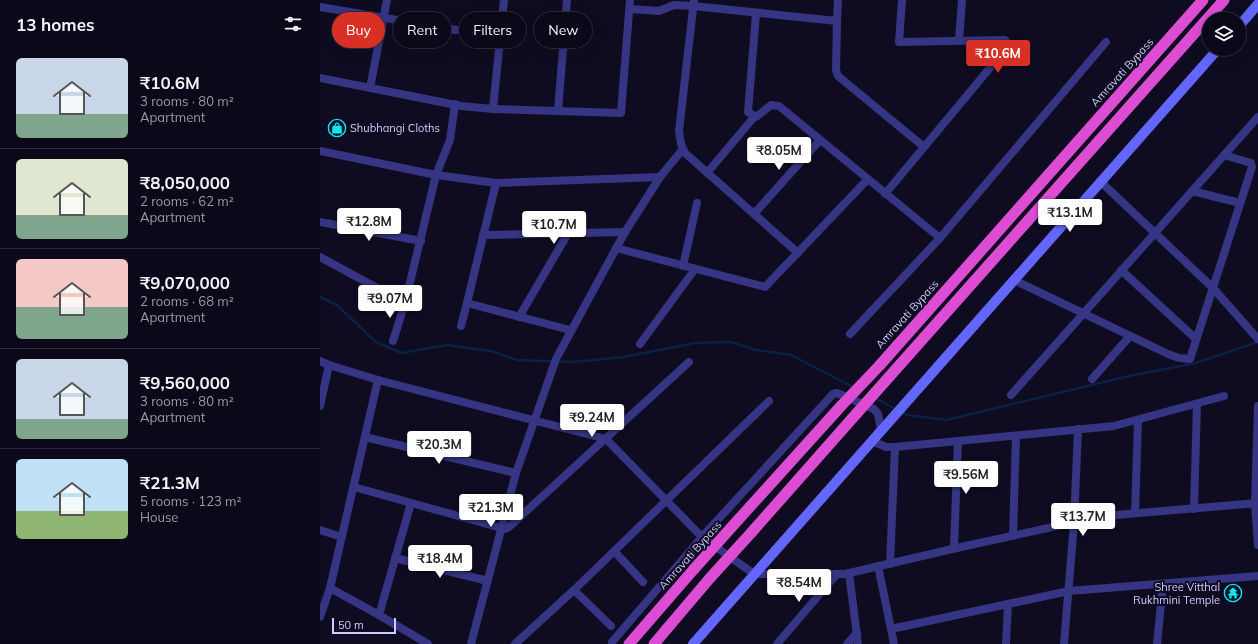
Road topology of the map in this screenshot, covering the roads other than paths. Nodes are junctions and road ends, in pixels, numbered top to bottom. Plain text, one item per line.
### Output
1 (387, 0) edge
2 (504, 0) edge
3 (567, 0) edge
4 (630, 0) edge
5 (838, 0) edge
6 (902, 0) edge
7 (962, 0) edge
8 (1203, 0) edge
9 (1224, 0) edge
10 (693, 3) edge
11 (1258, 4) edge
12 (320, 7) edge
13 (630, 9) junction
14 (349, 12) edge
15 (384, 12) edge
16 (756, 14) junction
17 (385, 18) edge
18 (1246, 18) edge
19 (837, 21) junction
20 (456, 30) dead end
21 (959, 41) junction
22 (1106, 42) dead end
23 (377, 48) edge
24 (1212, 56) edge
25 (320, 78) edge
26 (370, 88) junction
27 (455, 104) junction
28 (492, 109) junction
29 (558, 111) junction
30 (755, 116) junction
31 (1258, 117) edge
32 (819, 141) junction
33 (924, 146) junction
34 (683, 149) junction
35 (320, 151) edge
36 (1224, 155) junction
37 (707, 173) junction
38 (436, 175) junction
39 (660, 177) junction
40 (867, 180) junction
41 (1101, 182) junction
42 (496, 183) junction
43 (1192, 191) junction
44 (885, 194) junction
45 (697, 203) dead end
46 (1240, 203) junction
47 (754, 214) junction
48 (320, 222) edge
49 (1004, 225) junction
50 (625, 232) junction
51 (1156, 232) junction
52 (1015, 234) junction
53 (483, 235) junction
54 (566, 235) junction
55 (940, 238) junction
56 (421, 241) junction
57 (616, 248) junction
58 (798, 253) junction
59 (320, 257) edge
60 (683, 266) junction
61 (695, 269) junction
62 (1121, 270) junction
63 (1014, 280) junction
64 (1213, 288) junction
65 (405, 303) junction
66 (467, 303) junction
67 (1082, 313) junction
68 (519, 316) junction
69 (461, 326) dead end
70 (570, 330) junction
71 (850, 334) dead end
72 (1130, 336) junction
73 (1196, 339) junction
74 (1258, 339) edge
75 (393, 341) dead end
76 (640, 344) dead end
77 (320, 361) edge
78 (689, 362) dead end
79 (329, 365) junction
80 (1092, 379) dead end
81 (378, 380) junction
82 (1011, 395) dead end
83 (1224, 396) dead end
84 (769, 401) dead end
85 (320, 402) edge
86 (1198, 404) junction
87 (1258, 406) edge
88 (534, 420) junction
89 (1138, 420) junction
90 (1078, 429) junction
91 (881, 430) junction
92 (1016, 436) junction
93 (365, 437) junction
94 (606, 439) junction
95 (872, 441) junction
96 (958, 441) junction
97 (895, 447) junction
98 (516, 473) junction
99 (354, 488) junction
100 (666, 501) junction
101 (411, 503) junction
102 (1257, 503) edge
103 (1194, 509) junction
104 (1135, 513) junction
105 (1074, 523) junction
106 (501, 529) junction
107 (320, 530) edge
108 (1013, 536) junction
109 (342, 537) junction
110 (702, 537) junction
111 (1258, 545) edge
112 (954, 548) junction
113 (614, 551) junction
114 (395, 558) junction
115 (890, 564) junction
116 (878, 566) junction
117 (849, 573) junction
118 (754, 574) junction
119 (837, 574) junction
120 (1258, 576) edge
121 (488, 581) junction
122 (643, 582) dead end
123 (1162, 584) junction
124 (330, 588) junction
125 (574, 590) junction
126 (1069, 591) junction
127 (1008, 604) junction
128 (379, 615) junction
129 (320, 618) edge
130 (611, 626) dead end
131 (891, 629) junction
132 (857, 633) junction
133 (612, 642) dead end
134 (1067, 643) edge
135 (428, 644) edge
136 (471, 644) edge
137 (516, 644) edge
138 (629, 644) edge
139 (654, 644) edge
140 (693, 644) edge
141 (777, 644) edge
142 (847, 644) edge
143 (858, 644) edge
144 (894, 644) edge
145 (1006, 644) edge
146 (1157, 644) edge

1 - 15 street
2 - 28 street
3 - 29 street
4 - 13 street
5 - 19 street
6 - 21 street
7 - 21 street
8 - 49 highway, Amravati Bypass
9 - 52 highway
10 - 13 street
10 - 16 street
10 - 34 street
11 - 18 main road
12 - 14 street
13 - 29 street
16 - 19 street
16 - 30 street
17 - 20 street
19 - 33 street
21 - 33 street
22 - 55 street
23 - 26 street
24 - 41 main road
25 - 26 street
26 - 27 street
27 - 28 street
27 - 38 street
28 - 29 street
30 - 32 street
30 - 37 street
31 - 36 street
32 - 40 street
32 - 47 street
33 - 44 street
34 - 37 street
34 - 39 street
35 - 38 street
36 - 43 street
36 - 46 street
37 - 47 street
38 - 42 street
38 - 56 street
39 - 42 street
39 - 50 street
40 - 44 street
40 - 58 street
41 - 51 street
41 - 63 main road
42 - 53 street
43 - 46 street
43 - 51 street
44 - 55 street
45 - 60 street
46 - 64 street
47 - 58 street
48 - 56 street
49 - 52 highway
49 - 138 highway, Amravati Bypass, bridge
50 - 54 street
50 - 57 street
51 - 62 street
51 - 64 street
52 - 139 highway, bridge
53 - 54 street
53 - 66 street
54 - 68 street
55 - 71 street
56 - 65 street
57 - 60 street
57 - 70 street
58 - 61 street
59 - 65 street
60 - 61 street
61 - 76 street
62 - 67 street
62 - 73 street
63 - 67 street
63 - 91 main road
64 - 73 street
64 - 74 street
65 - 75 street
66 - 68 street
66 - 69 street
67 - 72 street
67 - 82 street
68 - 70 street
70 - 88 street
72 - 73 street
72 - 80 street
77 - 79 street
78 - 94 street
79 - 81 street
79 - 85 street
81 - 88 street
81 - 93 street
83 - 86 street
84 - 100 street
86 - 89 street
86 - 103 street
87 - 102 street
88 - 94 street
88 - 98 street
89 - 90 street
89 - 104 street
90 - 92 street
90 - 105 street
91 - 95 main road
91 - 110 street
92 - 96 street
92 - 108 street
93 - 98 street
93 - 99 street
94 - 100 street
94 - 106 street
95 - 97 street
95 - 118 main road
96 - 97 street
96 - 112 street
97 - 115 street
98 - 106 street
99 - 101 street
99 - 109 street
100 - 110 street
100 - 113 street
101 - 106 street
101 - 114 street
102 - 103 street
102 - 111 street
103 - 104 street
104 - 105 street
105 - 108 street
105 - 126 street
106 - 121 street
107 - 109 street
108 - 112 street
109 - 124 street
110 - 118 street
110 - 133 street
112 - 115 street
113 - 122 street
113 - 125 street
114 - 121 street
114 - 128 street
115 - 116 street
116 - 117 street
116 - 131 street
117 - 119 street
117 - 132 street
118 - 119 street
118 - 140 main road
119 - 141 street
120 - 123 street
121 - 136 street
123 - 126 street
123 - 146 street
124 - 128 street
124 - 129 street
125 - 130 street
125 - 137 street
126 - 127 street
126 - 134 street
127 - 131 street
127 - 145 street
128 - 135 street
131 - 144 street
132 - 142 street
132 - 143 street

